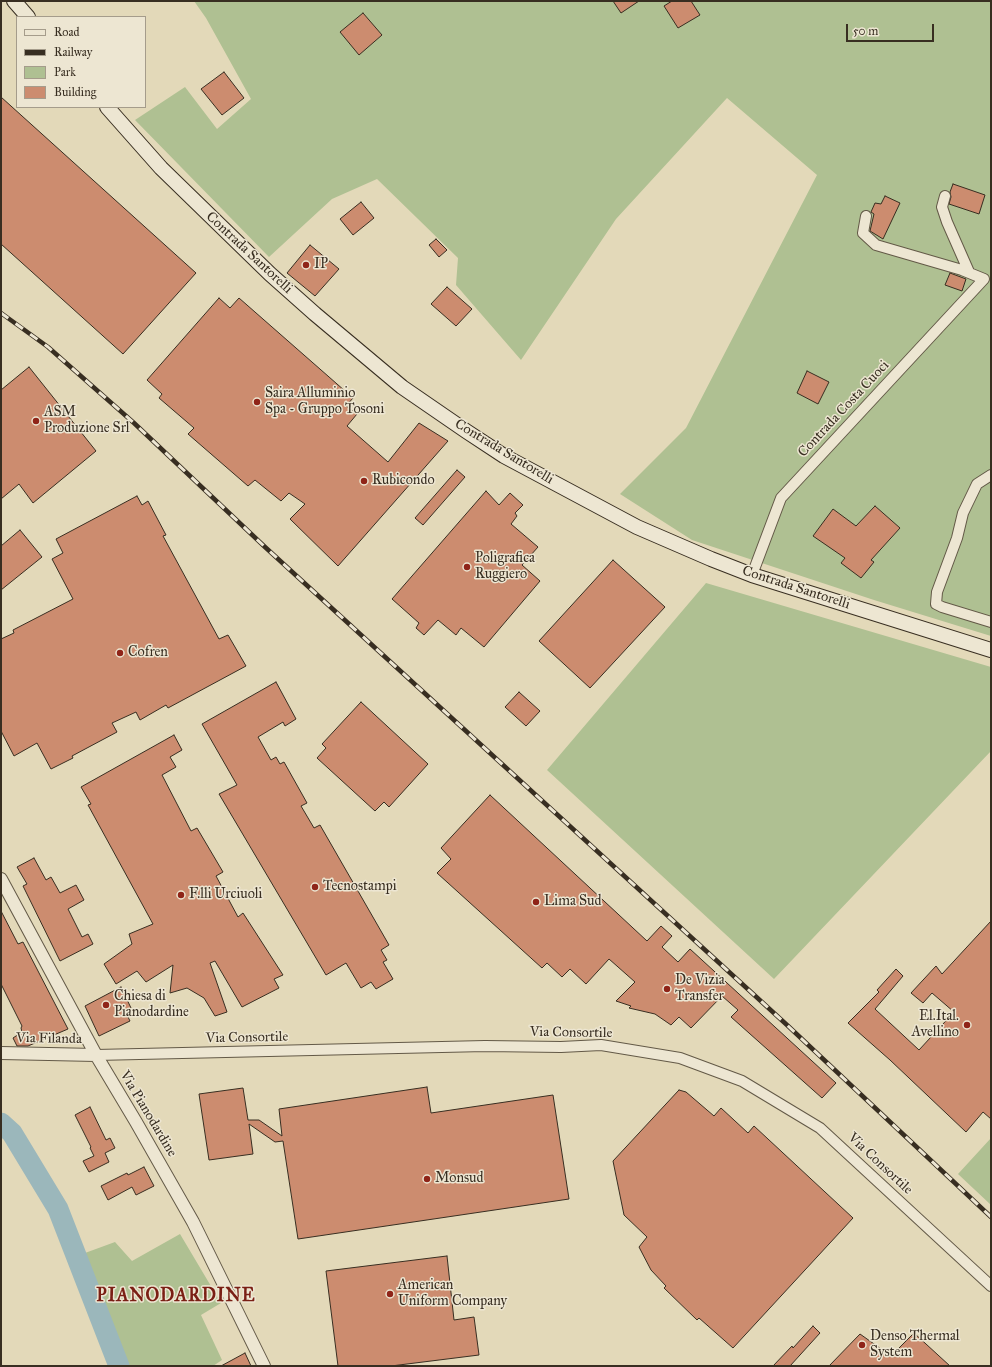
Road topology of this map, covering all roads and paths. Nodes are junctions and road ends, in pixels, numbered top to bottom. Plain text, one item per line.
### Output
1 (14, 1) edge
2 (27, 16) edge
3 (108, 108) edge
4 (945, 196) dead end
5 (866, 216) dead end
6 (969, 272) junction
7 (991, 475) edge
8 (752, 575) junction
9 (991, 622) edge
10 (991, 650) edge
11 (1, 879) edge
12 (1, 1053) edge
13 (96, 1055) junction
14 (991, 1286) edge
15 (264, 1366) edge

1 - 2 main road
3 - 8 main road, Contrada Santorelli
4 - 6 street
5 - 6 street
6 - 8 street, Contrada Costa Cuoci
7 - 9 street
8 - 10 main road, Contrada Santorelli
11 - 13 street, Via Pianodardine
12 - 13 street, Via Filanda
13 - 14 street, Via Consortile
13 - 15 street, Via Pianodardine

